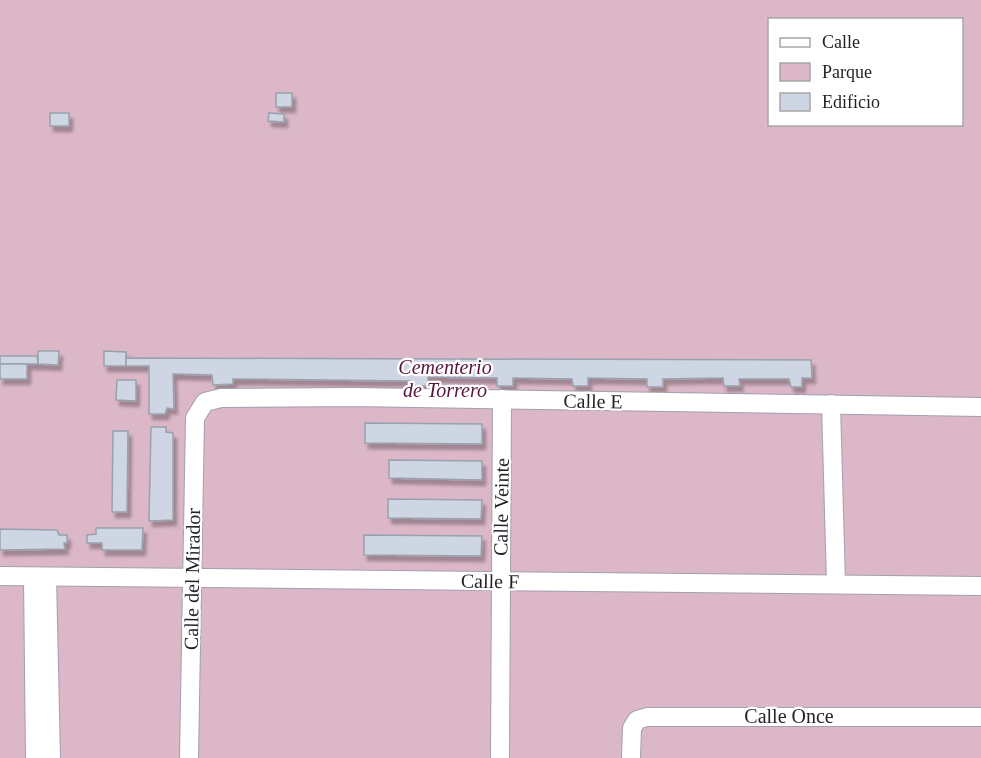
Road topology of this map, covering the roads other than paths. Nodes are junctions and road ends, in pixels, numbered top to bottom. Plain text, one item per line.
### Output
1 (502, 399) junction
2 (205, 402) joint
3 (831, 404) junction
4 (981, 407) edge
5 (0, 576) edge
6 (40, 577) junction
7 (192, 578) junction
8 (500, 581) junction
9 (836, 584) junction
10 (981, 586) edge
11 (981, 717) edge
12 (35, 758) edge
13 (51, 758) edge
14 (189, 758) edge
15 (500, 758) edge
16 (631, 758) edge

1 - 2 lane, Calle E
1 - 3 lane, Calle E
1 - 8 lane, Calle Veinte
2 - 7 lane, Calle del Mirador
3 - 4 lane, Calle E
3 - 9 lane
5 - 6 lane, Calle F
6 - 7 lane, Calle F
6 - 12 lane
6 - 13 lane
7 - 8 lane, Calle F
7 - 14 lane, Calle del Mirador
8 - 9 lane, Calle F
8 - 15 lane, Calle Veinte
9 - 10 lane, Calle F
11 - 16 lane, Calle Once

